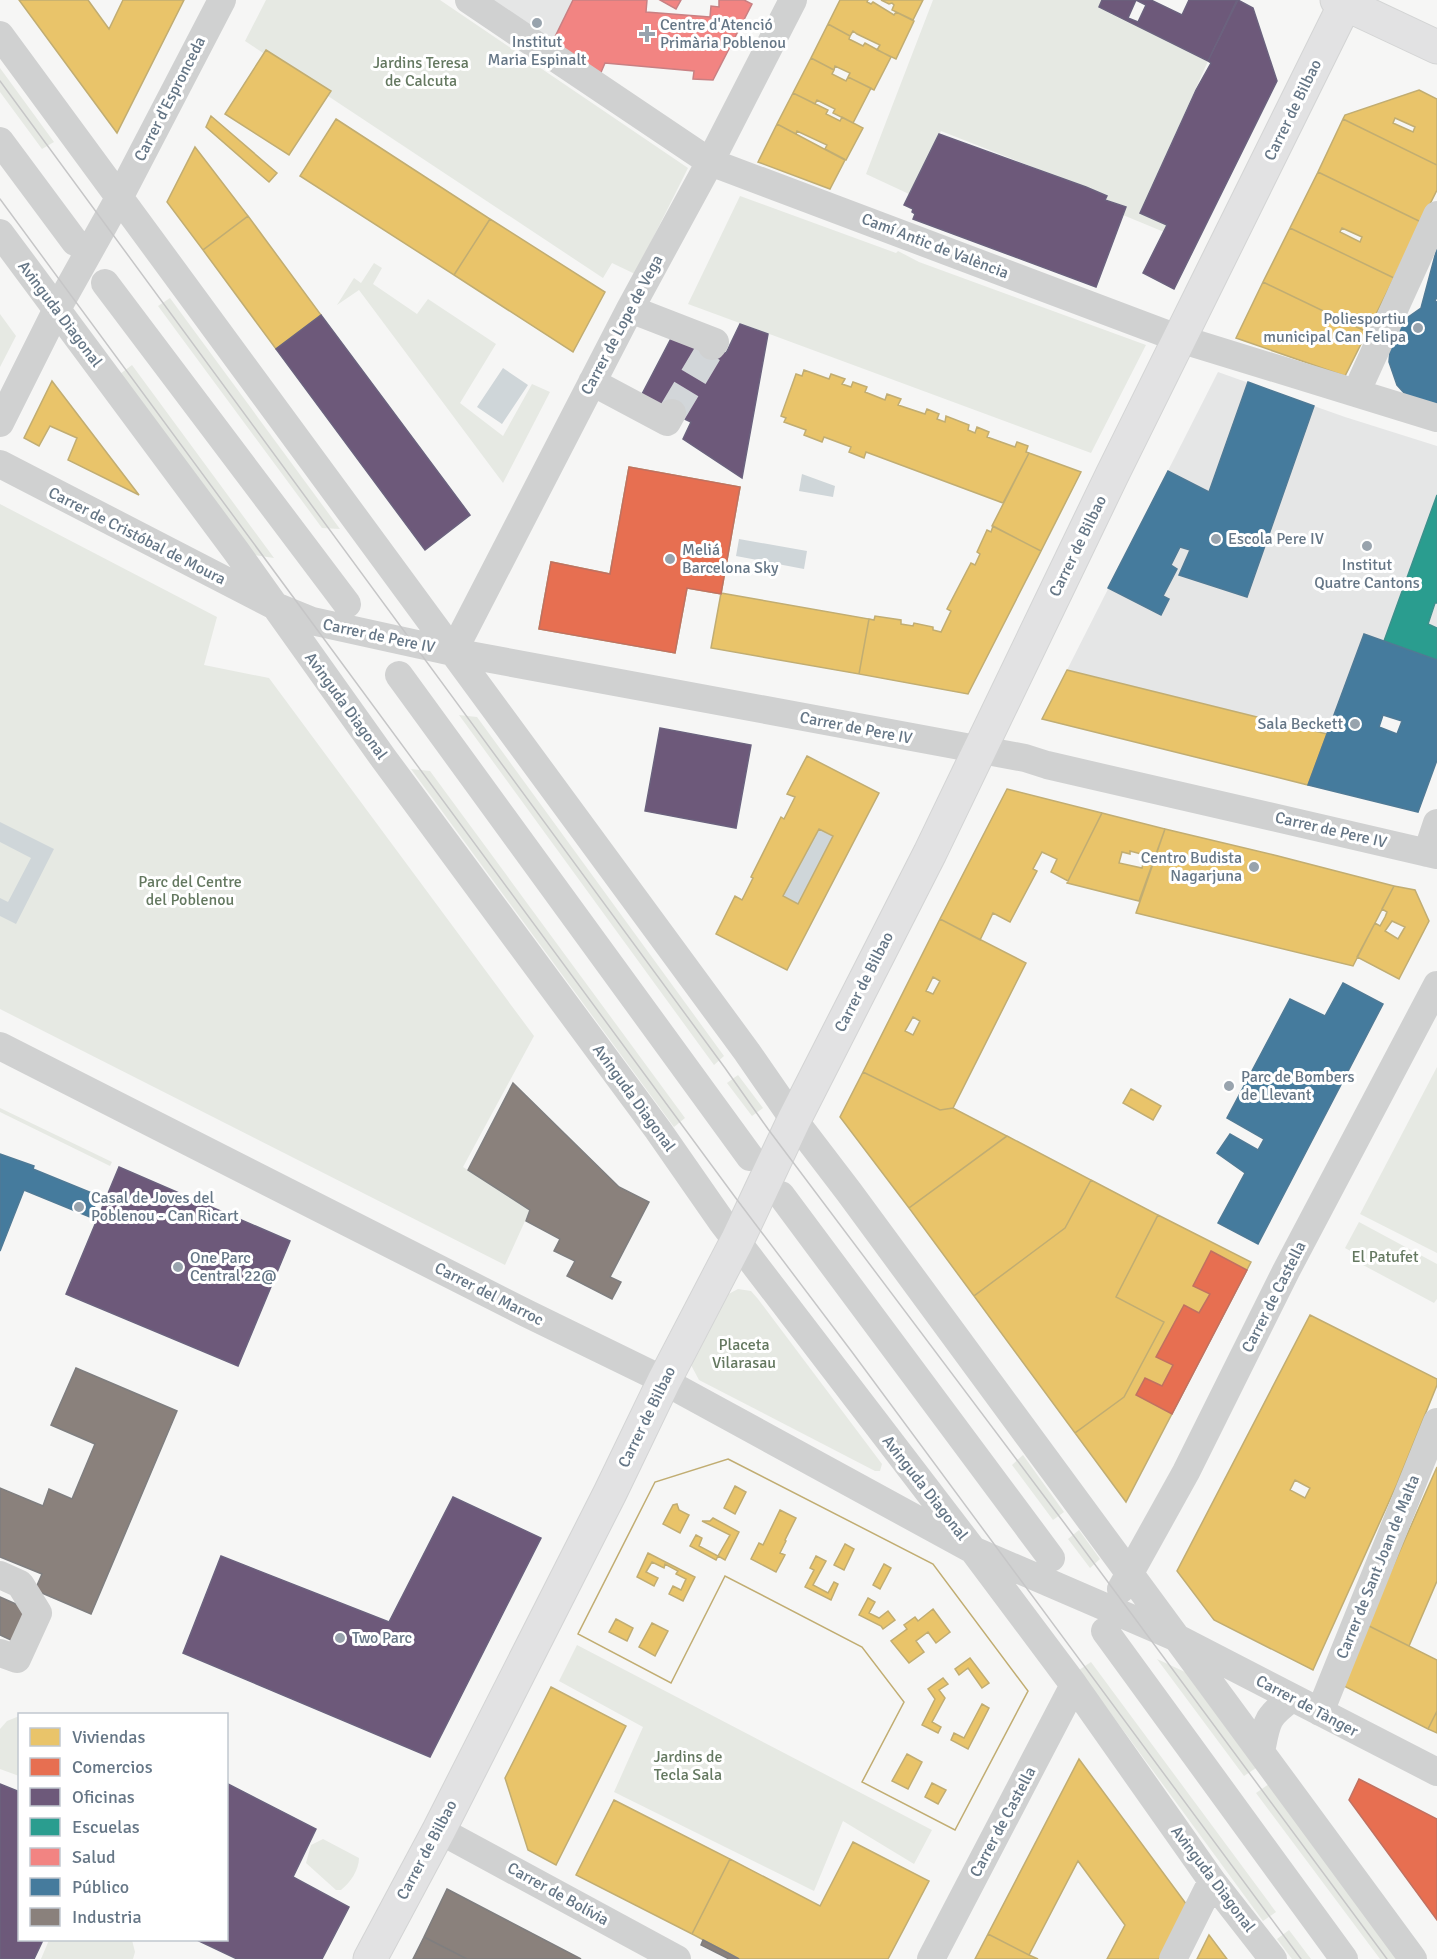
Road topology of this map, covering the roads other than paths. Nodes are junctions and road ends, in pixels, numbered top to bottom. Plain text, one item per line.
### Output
1 (222, 0) edge
2 (469, 0) edge
3 (793, 0) edge
4 (1343, 1) edge
5 (0, 35) edge
6 (1437, 47) edge
7 (0, 141) edge
8 (710, 162) junction
9 (119, 198) junction
10 (1437, 215) edge
11 (0, 233) edge
12 (75, 242) dead end
13 (105, 284) dead end
14 (57, 309) junction
15 (630, 309) junction
16 (1180, 339) junction
17 (712, 346) dead end
18 (592, 382) junction
19 (1356, 393) junction
20 (672, 413) dead end
21 (1437, 418) edge
22 (0, 423) edge
23 (0, 464) edge
24 (347, 604) dead end
25 (274, 606) junction
26 (453, 652) junction
27 (399, 675) dead end
28 (980, 749) junction
29 (1437, 823) edge
30 (1432, 854) edge
31 (1437, 985) edge
32 (0, 1046) edge
33 (794, 1120) junction
34 (750, 1157) dead end
35 (781, 1196) dead end
36 (737, 1241) junction
37 (664, 1381) junction
38 (1437, 1422) edge
39 (973, 1550) junction
40 (1051, 1558) dead end
41 (0, 1575) edge
42 (1130, 1575) junction
43 (1107, 1620) junction
44 (1177, 1638) junction
45 (0, 1653) edge
46 (1074, 1685) junction
47 (1292, 1698) junction
48 (1320, 1713) junction
49 (1261, 1752) junction
50 (1437, 1772) edge
51 (439, 1830) junction
52 (1212, 1881) junction
53 (370, 1959) edge
54 (677, 1959) edge
55 (931, 1959) edge
56 (1173, 1959) edge
57 (1273, 1959) edge
58 (1344, 1959) edge
59 (1413, 1959) edge

1 - 9 street, Carrer d'Espronceda
2 - 8 street, Camí Antic de València
3 - 8 street, Carrer de Lope de Vega
4 - 6 main road
4 - 16 main road, Carrer de Bilbao
5 - 9 street
7 - 12 street
8 - 15 street, Carrer de Lope de Vega
8 - 16 street, Camí Antic de València
9 - 14 street, Carrer d'Espronceda
9 - 26 street
10 - 19 street
11 - 14 street, Avinguda Diagonal
13 - 24 street
14 - 22 street
14 - 25 street, Avinguda Diagonal
15 - 17 street
15 - 18 street, Carrer de Lope de Vega
16 - 19 street, Camí Antic de València
16 - 28 main road, Carrer de Bilbao
18 - 20 street
18 - 26 street, Carrer de Lope de Vega
19 - 21 street, Camí Antic de València
23 - 25 street, Carrer de Cristóbal de Moura
25 - 26 street, Carrer de Pere IV
25 - 36 street, Avinguda Diagonal
26 - 28 street, Carrer de Pere IV
26 - 33 street
27 - 34 street
28 - 30 street, Carrer de Pere IV
28 - 33 main road, Carrer de Bilbao
29 - 30 street
31 - 42 street, Carrer de Castella
32 - 37 street, Carrer del Marroc
33 - 36 main road, Carrer de Bilbao
33 - 42 street
35 - 40 street
36 - 37 main road, Carrer de Bilbao
36 - 39 street, Avinguda Diagonal
37 - 39 street, Carrer del Marroc
37 - 51 main road, Carrer de Bilbao
38 - 48 street, Carrer de Sant Joan de Malta
39 - 43 street, Carrer del Marroc
39 - 46 street, Avinguda Diagonal
41 - 45 street
42 - 43 street, Carrer de Castella
42 - 44 street
43 - 44 street, Carrer de Tànger
43 - 58 street
44 - 47 street, Carrer de Tànger
44 - 49 street
46 - 52 street, Avinguda Diagonal
46 - 55 street, Carrer de Castella
47 - 48 street, Carrer de Tànger
47 - 49 street
48 - 50 street, Carrer de Tànger
49 - 59 street
51 - 53 main road, Carrer de Bilbao
51 - 54 street, Carrer de Bolívia
52 - 56 street
52 - 57 street, Avinguda Diagonal

